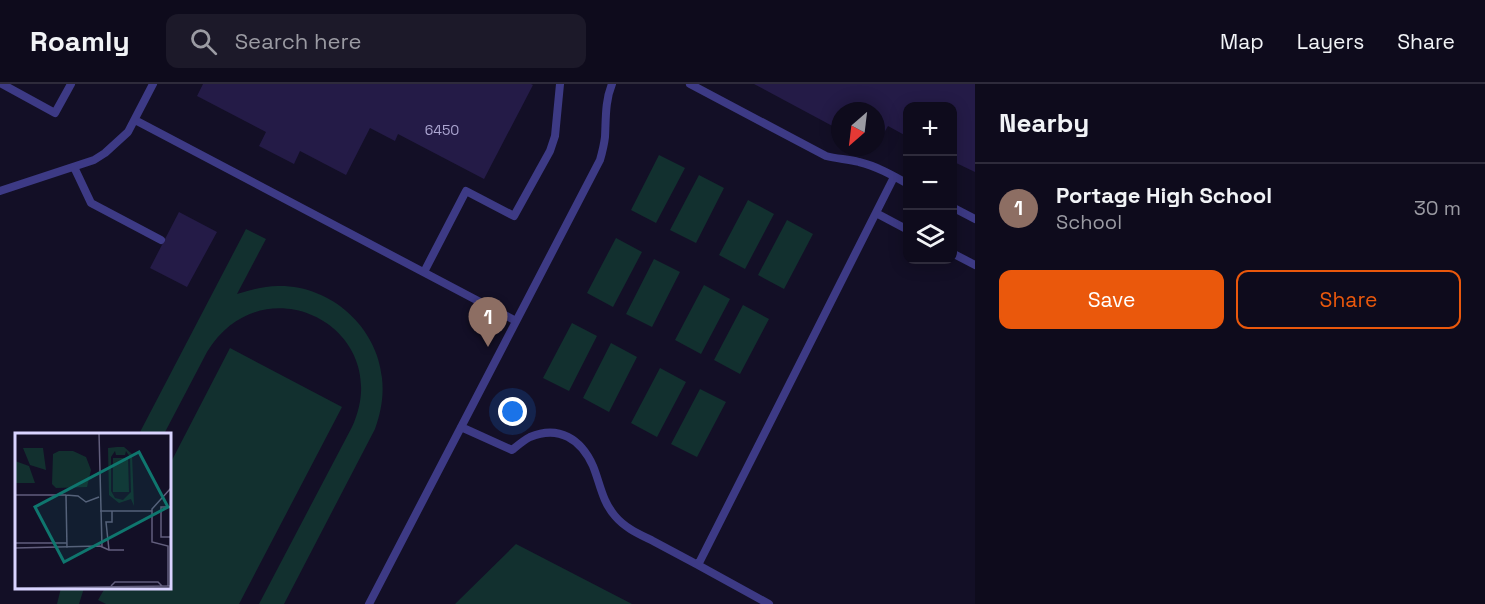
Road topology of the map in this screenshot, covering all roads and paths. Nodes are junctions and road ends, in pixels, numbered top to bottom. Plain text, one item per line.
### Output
1 (70, 84) edge
2 (153, 84) edge
3 (560, 84) edge
4 (612, 84) edge
5 (690, 84) edge
6 (3, 85) edge
7 (0, 94) edge
8 (135, 120) junction
9 (74, 167) junction
10 (894, 177) junction
11 (903, 182) edge
12 (0, 191) edge
13 (957, 210) edge
14 (876, 213) junction
15 (975, 219) edge
16 (903, 227) edge
17 (161, 240) dead end
18 (957, 256) edge
19 (975, 265) edge
20 (424, 272) junction
21 (516, 321) junction
22 (461, 427) junction
23 (698, 565) junction
24 (369, 604) edge
25 (769, 604) edge

1 - 6 lane
2 - 8 lane
3 - 20 lane
4 - 21 lane
5 - 10 lane
6 - 7 lane
8 - 9 lane
8 - 20 lane
9 - 12 lane
9 - 17 lane
10 - 11 lane
10 - 14 lane
13 - 15 lane
14 - 16 lane
14 - 23 lane
18 - 19 lane
20 - 21 lane
21 - 22 lane
22 - 23 lane
22 - 24 lane
23 - 25 lane

